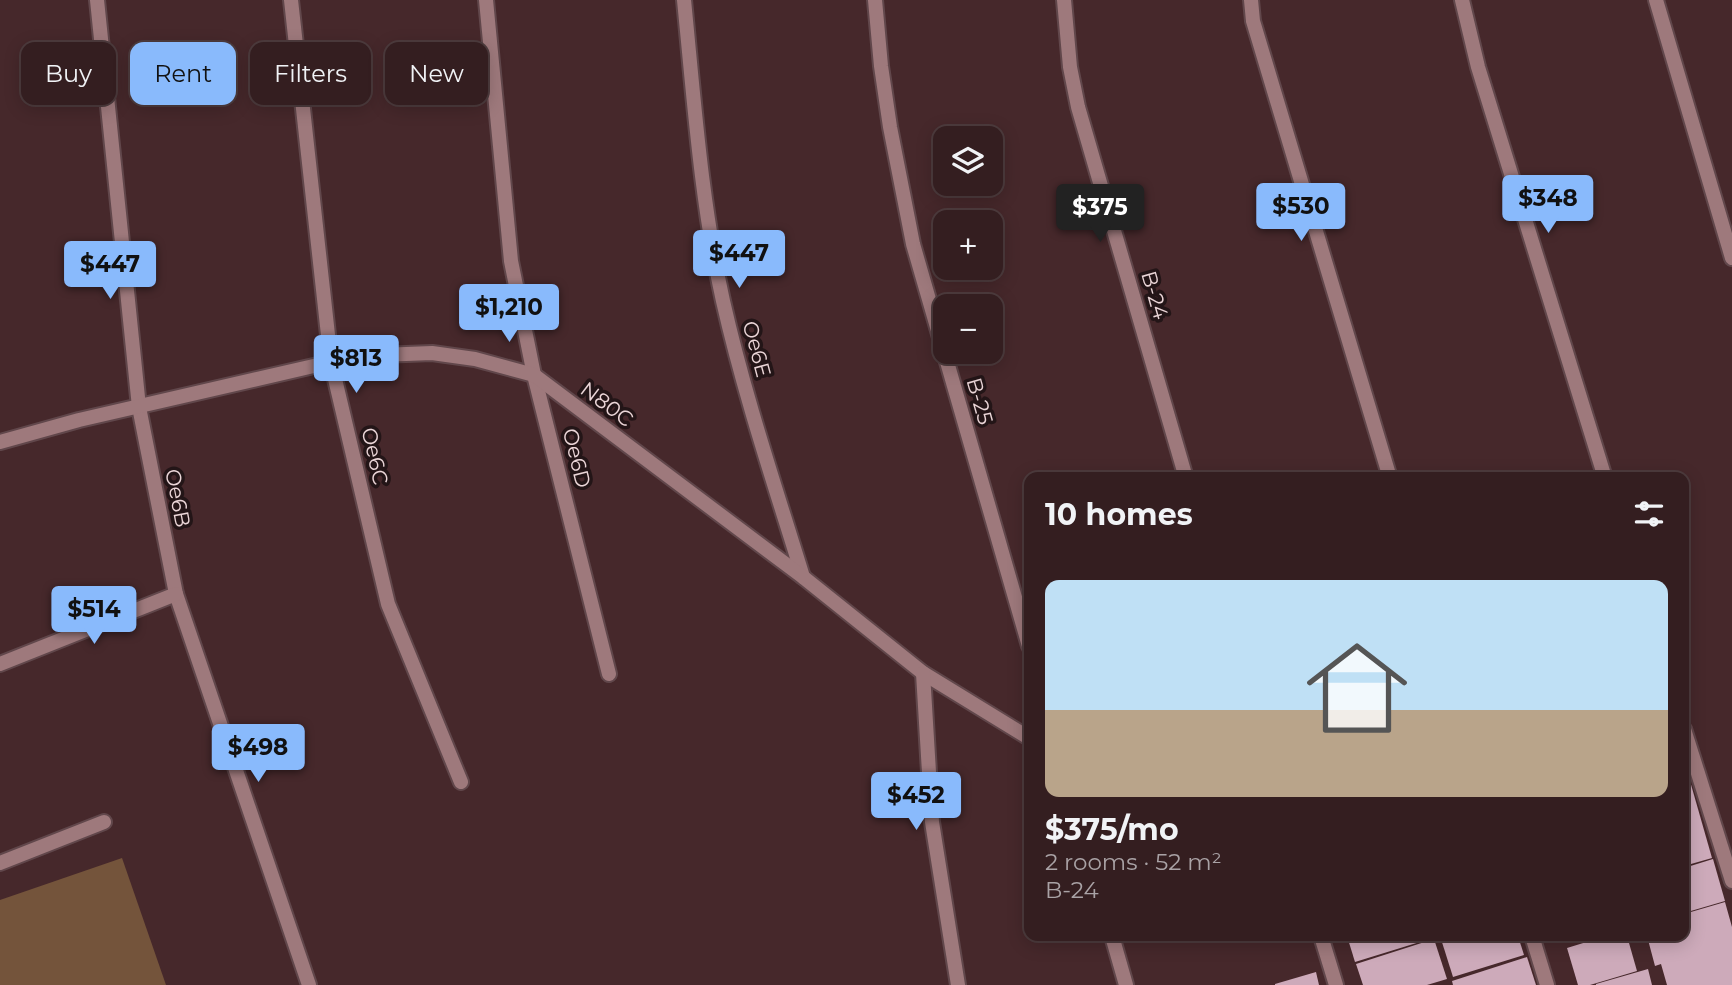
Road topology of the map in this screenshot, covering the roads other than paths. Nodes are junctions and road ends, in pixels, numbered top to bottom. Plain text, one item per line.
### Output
1 (97, 0) edge
2 (291, 0) edge
3 (486, 0) edge
4 (684, 0) edge
5 (875, 0) edge
6 (1064, 0) edge
7 (1251, 0) edge
8 (1462, 0) edge
9 (1656, 0) edge
10 (1732, 258) edge
11 (331, 362) junction
12 (534, 375) junction
13 (139, 407) junction
14 (0, 442) edge
15 (1184, 472) edge
16 (1388, 472) edge
17 (1603, 472) edge
18 (803, 578) junction
19 (176, 594) junction
20 (1024, 629) edge
21 (0, 664) edge
22 (923, 673) junction
23 (610, 674) dead end
24 (1024, 735) edge
25 (1689, 745) edge
26 (461, 782) dead end
27 (104, 822) dead end
28 (0, 863) edge
29 (1732, 881) edge
30 (1113, 941) edge
31 (1323, 941) edge
32 (1534, 941) edge
33 (309, 985) edge
34 (958, 985) edge
35 (1126, 985) edge
36 (1336, 985) edge
37 (1547, 985) edge

1 - 13 street, Oe6B
2 - 11 street, Oe6C
3 - 12 street, Oe6D
4 - 18 street, Oe6E
5 - 20 street, B-25
6 - 15 street, B-24
7 - 16 street
8 - 17 street
9 - 10 street
11 - 12 street, N80C
11 - 13 street, N80C
11 - 26 street, Oe6C
12 - 18 street, N80C
12 - 23 street, Oe6D
13 - 14 street, N80C
13 - 19 street, Oe6B
18 - 22 street, N80C
19 - 21 street
19 - 33 street, Oe6B
22 - 24 street, N80C
22 - 34 street
25 - 29 street
27 - 28 street
30 - 35 street
31 - 36 street
32 - 37 street

